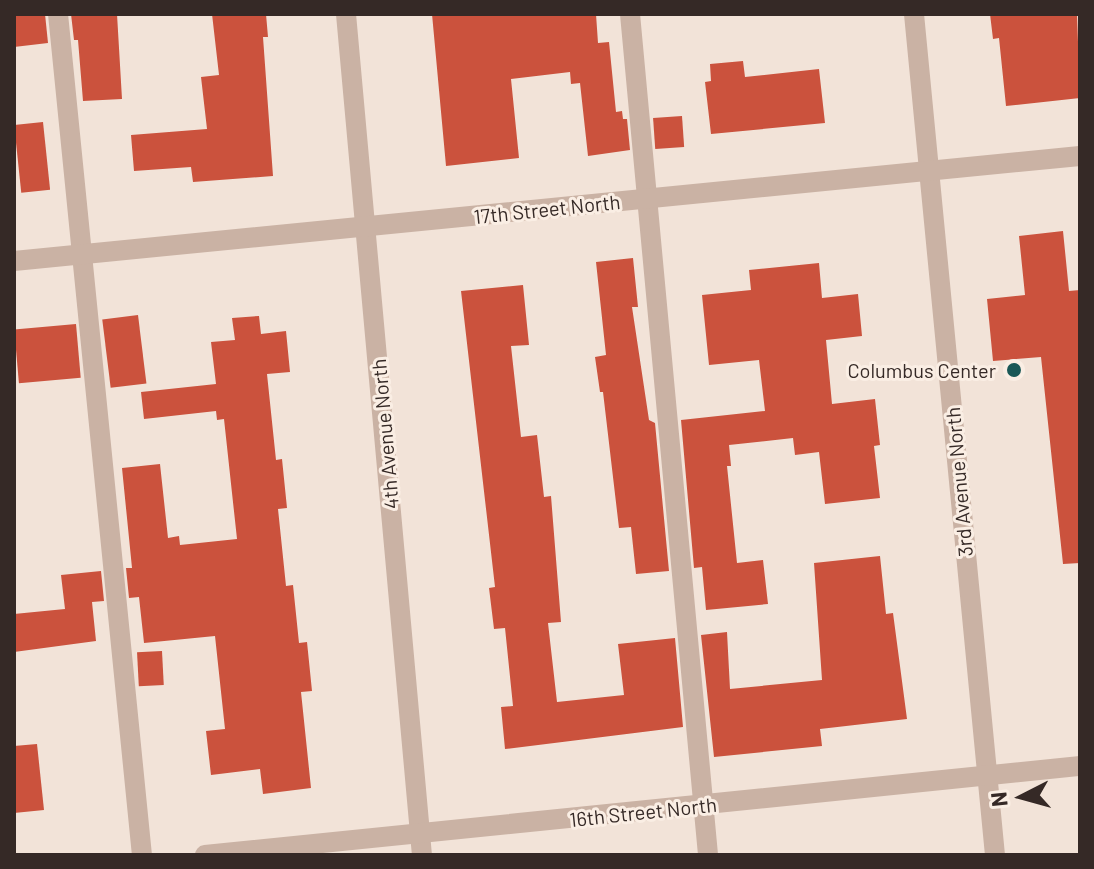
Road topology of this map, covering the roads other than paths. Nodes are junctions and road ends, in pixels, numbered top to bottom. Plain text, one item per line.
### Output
1 (58, 14) edge
2 (346, 14) edge
3 (630, 14) edge
4 (914, 14) edge
5 (1080, 156) edge
6 (929, 169) junction
7 (648, 199) junction
8 (367, 226) junction
9 (83, 255) junction
10 (14, 261) edge
11 (1080, 766) edge
12 (987, 775) junction
13 (703, 806) junction
14 (421, 845) edge
15 (142, 855) edge
16 (205, 855) edge
17 (708, 855) edge
18 (995, 855) edge

1 - 9 street
2 - 8 street, 4th Avenue North
3 - 7 street
4 - 6 street, 3rd Avenue North
5 - 6 street, 17th Street North
6 - 7 street, 17th Street North
6 - 12 street, 3rd Avenue North
7 - 8 street, 17th Street North
7 - 13 street
8 - 9 street, 17th Street North
8 - 14 street, 4th Avenue North
9 - 10 street, 17th Street North
9 - 15 street
11 - 12 street, 16th Street North
12 - 13 street, 16th Street North
12 - 18 street, 3rd Avenue North
13 - 14 street, 16th Street North
13 - 17 street
14 - 16 street, 16th Street North

